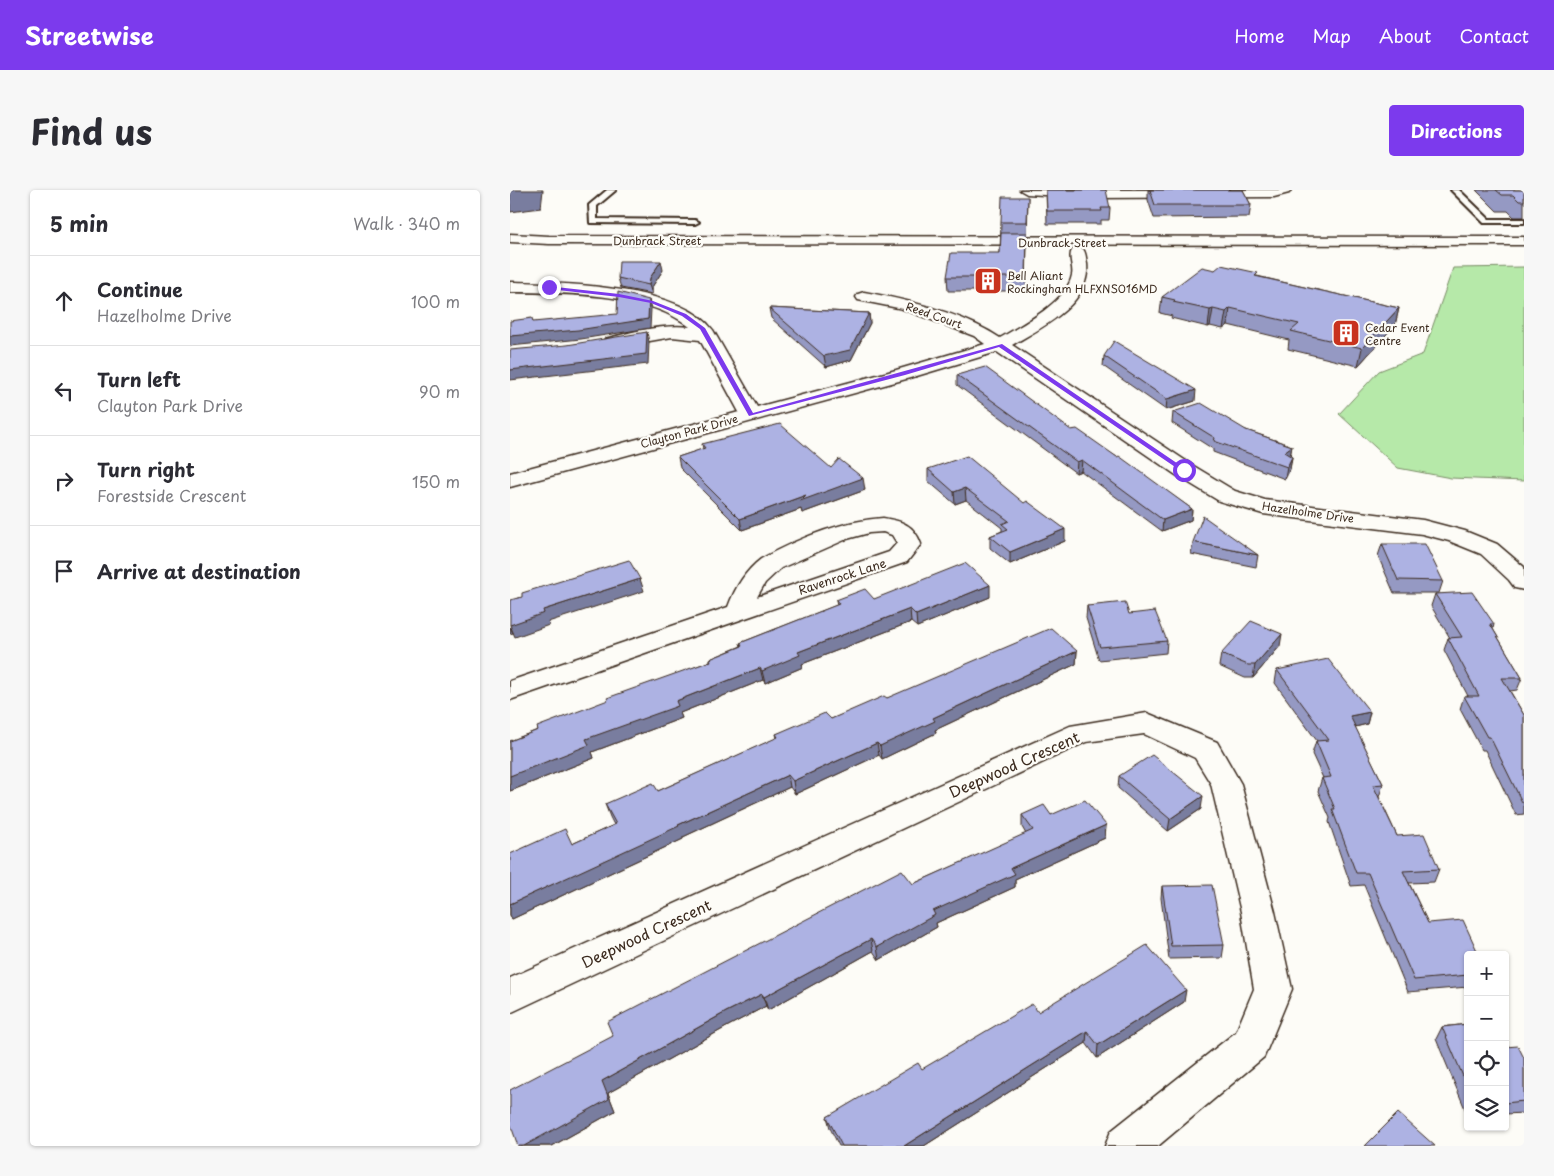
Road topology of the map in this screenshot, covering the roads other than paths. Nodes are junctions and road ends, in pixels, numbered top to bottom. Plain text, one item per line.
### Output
1 (612, 190) edge
2 (1027, 190) edge
3 (1284, 190) edge
4 (1455, 190) edge
5 (1524, 221) edge
6 (695, 222) dead end
7 (510, 238) edge
8 (1524, 241) edge
9 (510, 251) edge
10 (1524, 251) edge
11 (1078, 252) junction
12 (510, 287) edge
13 (864, 296) dead end
14 (704, 332) junction
15 (597, 344) edge
16 (1000, 345) junction
17 (751, 415) junction
18 (510, 480) edge
19 (1524, 583) edge
20 (740, 610) junction
21 (510, 691) edge
22 (510, 996) edge
23 (1126, 1146) edge

1 - 6 lane
2 - 3 street
4 - 5 lane
7 - 8 street, Dunbrack Street
9 - 11 street, Dunbrack Street
10 - 11 street, Dunbrack Street
11 - 16 street, Clayton Park Drive
12 - 14 street
13 - 16 street, Reed Court
14 - 15 street
14 - 17 street
16 - 17 street, Clayton Park Drive
16 - 19 street, Hazelholme Drive
17 - 18 street, Clayton Park Drive
20 - 20 street, Ravenrock Lane
20 - 21 street, Ravenrock Lane
22 - 23 street, Deepwood Crescent

